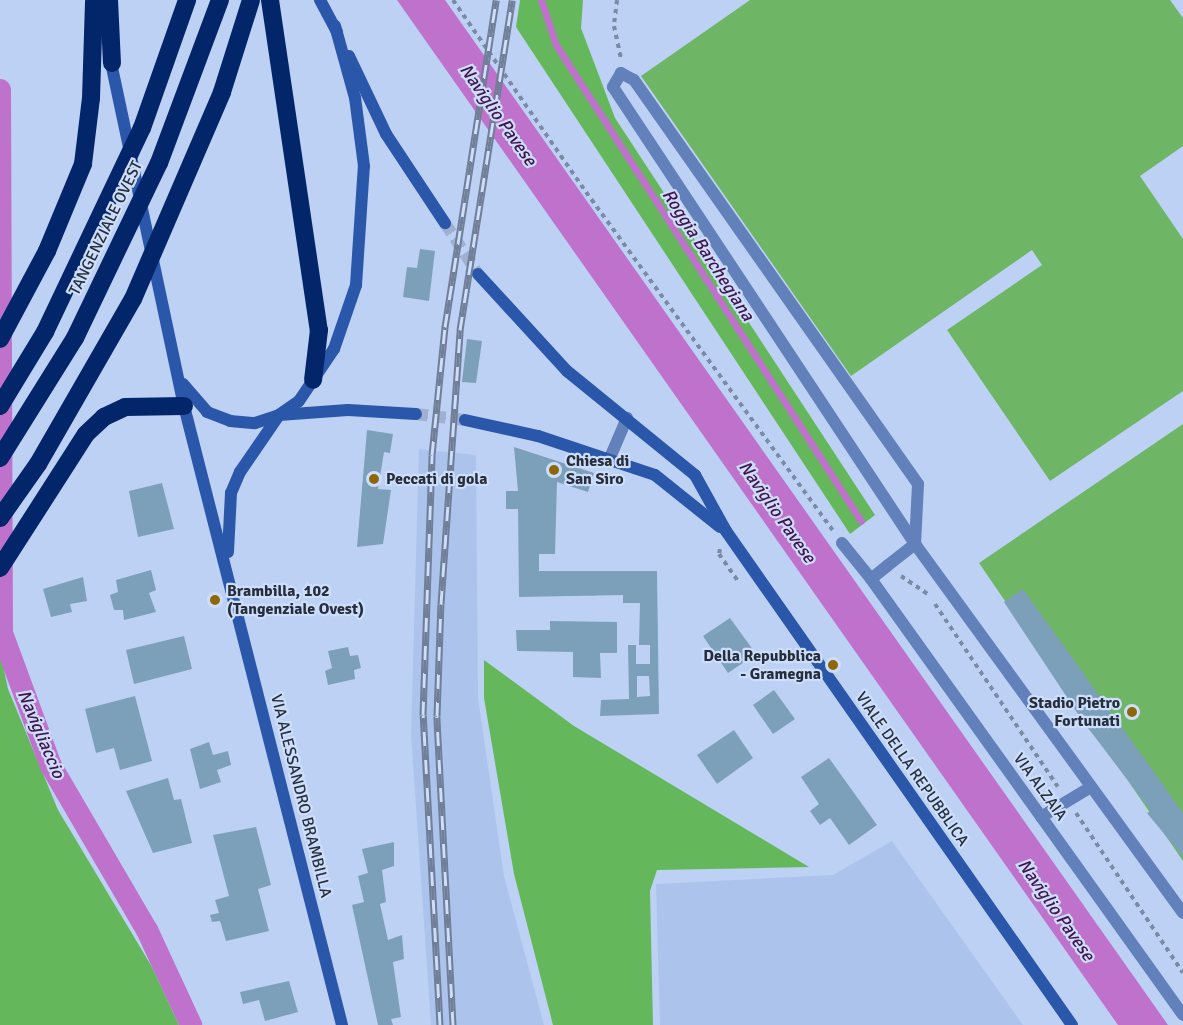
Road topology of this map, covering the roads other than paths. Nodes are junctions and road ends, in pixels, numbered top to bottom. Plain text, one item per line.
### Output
1 (187, 0) edge
2 (220, 0) edge
3 (250, 0) edge
4 (270, 0) edge
5 (320, 0) edge
6 (99, 1) edge
7 (335, 26) junction
8 (112, 63) joint
9 (445, 223) tunnel mouth
10 (478, 274) tunnel mouth
11 (0, 339) edge
12 (177, 373) junction
13 (313, 380) junction
14 (0, 406) edge
15 (184, 406) junction
16 (207, 412) junction
17 (416, 414) tunnel mouth
18 (279, 415) junction
19 (627, 418) junction
20 (465, 420) tunnel mouth
21 (0, 458) edge
22 (609, 460) junction
23 (0, 518) edge
24 (726, 531) junction
25 (842, 543) road end
26 (915, 544) junction
27 (0, 568) edge
28 (228, 574) junction
29 (871, 579) junction
30 (1091, 787) junction
31 (1041, 817) junction
32 (1183, 914) edge
33 (1183, 1015) edge
34 (342, 1025) edge
35 (1072, 1025) edge

1 - 14 highway, TANGENZIALE OVEST, bridge
2 - 21 highway, TANGENZIALE OVEST, bridge
3 - 23 highway, bridge
4 - 13 highway
5 - 7 main road
6 - 8 highway
6 - 11 highway
7 - 9 main road
7 - 13 main road
8 - 12 main road, VIA ALESSANDRO BRAMBILLA
10 - 19 main road, VIALE DELLA REPUBBLICA
12 - 15 main road, VIA ALESSANDRO BRAMBILLA
12 - 16 main road
13 - 18 main road
15 - 16 main road
15 - 27 highway
15 - 28 main road, VIA ALESSANDRO BRAMBILLA
16 - 18 main road
17 - 18 main road
18 - 28 main road
19 - 22 street
19 - 24 main road, VIALE DELLA REPUBBLICA
20 - 22 main road, VIALE DELLA REPUBBLICA
22 - 24 main road, VIALE DELLA REPUBBLICA
24 - 35 main road, VIALE DELLA REPUBBLICA
25 - 29 street, VIA ALZAIA
26 - 26 street
26 - 29 street
26 - 30 street
28 - 34 main road, VIA ALESSANDRO BRAMBILLA
29 - 31 street, VIA ALZAIA
30 - 31 street
30 - 32 street
31 - 33 street, VIA ALZAIA

